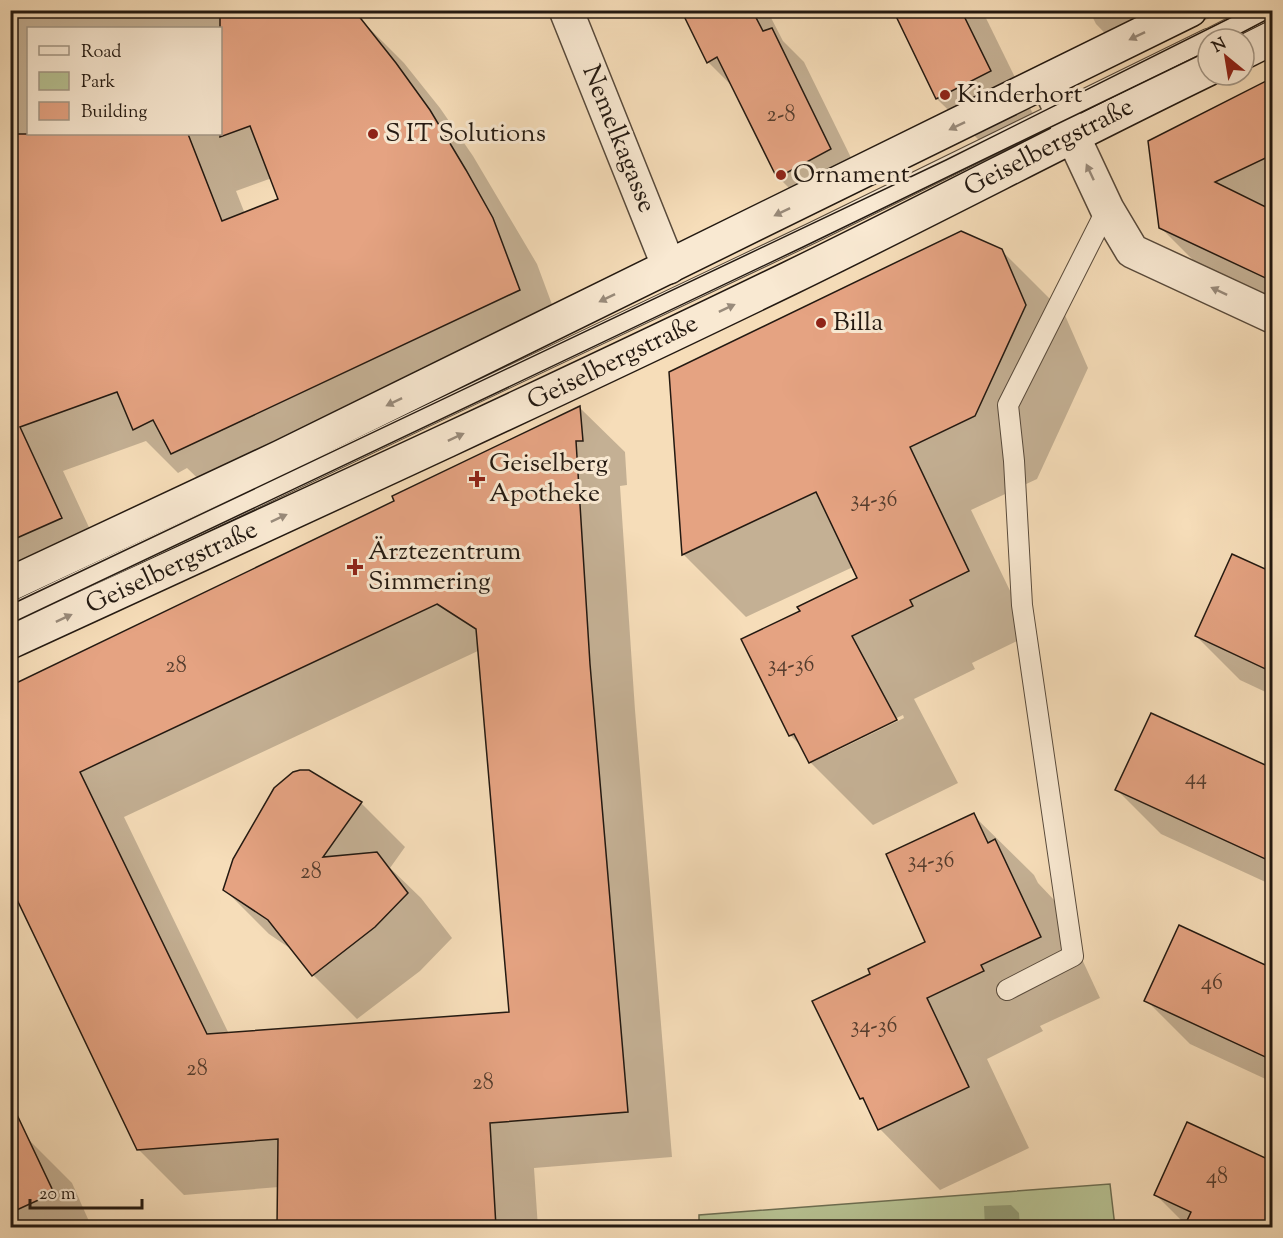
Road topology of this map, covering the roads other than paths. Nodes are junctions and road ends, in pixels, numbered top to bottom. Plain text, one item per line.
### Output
1 (566, 10) edge
2 (1190, 10) edge
3 (1266, 10) edge
4 (1232, 27) edge
5 (1272, 38) edge
6 (1196, 46) edge
7 (1256, 46) edge
8 (1196, 74) edge
9 (1047, 81) junction
10 (1067, 124) junction
11 (1107, 209) junction
12 (669, 267) junction
13 (1272, 316) edge
14 (10, 584) edge
15 (10, 614) edge
16 (10, 642) edge
17 (1007, 990) dead end

1 - 12 main road, Nemelkagasse
2 -> 9 main road
3 - 4 lane
5 - 7 main road
6 - 10 lane
8 - 10 main road, Geiselbergstraße
9 - 10 main road
9 -> 12 main road
11 -> 10 main road
10 - 15 lane
16 -> 10 main road, Geiselbergstraße
13 -> 11 main road
11 - 17 lane
12 -> 14 main road

